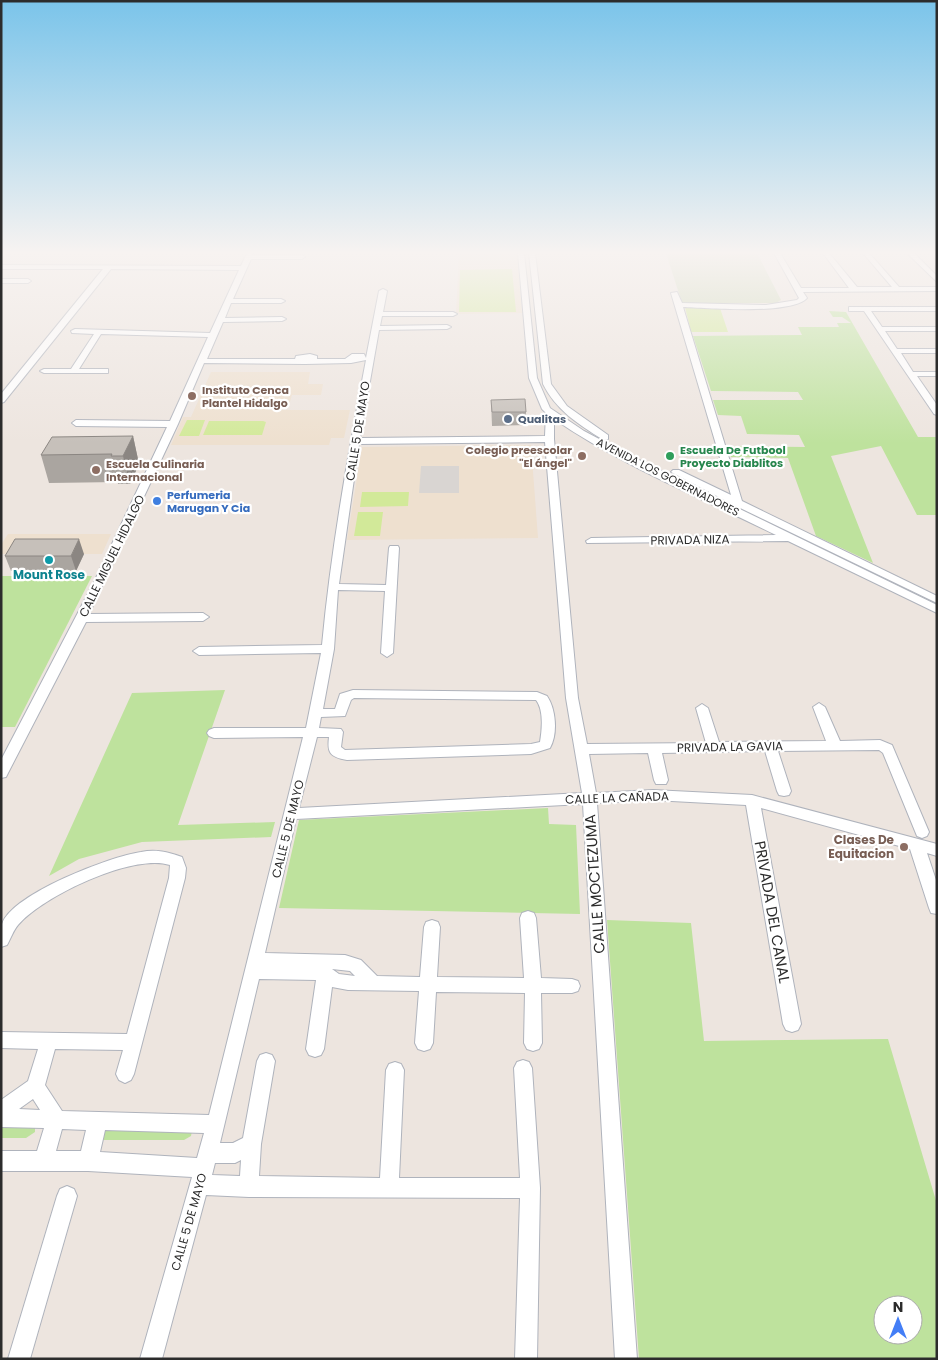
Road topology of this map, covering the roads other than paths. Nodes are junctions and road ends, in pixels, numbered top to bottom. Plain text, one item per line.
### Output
1 (69, 316) edge
2 (222, 316) edge
3 (378, 316) edge
4 (682, 316) edge
5 (871, 316) edge
6 (527, 318) joint
7 (540, 318) joint
8 (282, 319) dead end
9 (221, 320) junction
10 (447, 327) dead end
11 (376, 328) junction
12 (880, 329) junction
13 (937, 329) edge
14 (75, 331) dead end
15 (99, 332) junction
16 (214, 335) junction
17 (895, 351) junction
18 (937, 351) edge
19 (204, 358) junction
20 (352, 359) dead end
21 (44, 371) dead end
22 (73, 371) junction
23 (105, 371) dead end
24 (911, 374) junction
25 (937, 374) edge
26 (932, 399) edge
27 (1, 400) edge
28 (550, 412) junction
29 (937, 412) edge
30 (76, 423) dead end
31 (174, 424) junction
32 (549, 439) junction
33 (355, 441) junction
34 (738, 503) junction
35 (788, 538) junction
36 (591, 542) dead end
37 (394, 548) dead end
38 (826, 551) junction
39 (333, 587) junction
40 (391, 588) junction
41 (937, 600) edge
42 (937, 610) edge
43 (203, 617) dead end
44 (82, 618) junction
45 (328, 649) junction
46 (199, 651) dead end
47 (386, 652) dead end
48 (702, 708) dead end
49 (819, 708) dead end
50 (316, 713) junction
51 (312, 732) junction
52 (214, 733) dead end
53 (835, 746) junction
54 (714, 747) junction
55 (770, 747) junction
56 (654, 748) junction
57 (581, 749) junction
58 (1, 773) edge
59 (661, 780) dead end
60 (784, 791) dead end
61 (590, 799) junction
62 (752, 800) junction
63 (290, 814) junction
64 (920, 839) junction
65 (937, 850) edge
66 (937, 908) edge
67 (528, 918) dead end
68 (432, 927) dead end
69 (1, 940) edge
70 (255, 966) junction
71 (325, 973) junction
72 (372, 983) junction
73 (428, 984) junction
74 (533, 985) junction
75 (572, 986) dead end
76 (792, 1024) dead end
77 (1, 1040) edge
78 (48, 1041) junction
79 (134, 1042) junction
80 (424, 1043) dead end
81 (533, 1043) dead end
82 (315, 1049) dead end
83 (266, 1061) dead end
84 (523, 1068) dead end
85 (395, 1070) dead end
86 (125, 1074) dead end
87 (34, 1086) junction
88 (1, 1112) edge
89 (1, 1118) edge
90 (56, 1118) junction
91 (98, 1120) junction
92 (216, 1124) junction
93 (251, 1144) junction
94 (1, 1160) edge
95 (44, 1161) junction
96 (88, 1161) junction
97 (205, 1168) junction
98 (249, 1187) junction
99 (388, 1188) junction
100 (530, 1188) junction
101 (67, 1196) dead end
102 (19, 1359) edge
103 (151, 1359) edge
104 (526, 1359) edge
105 (626, 1359) edge

1 - 27 street
2 - 9 street, CALLE MIGUEL HIDALGO
3 - 11 street, CALLE 5 DE MAYO
4 - 34 street
5 - 12 street
6 - 7 street
6 - 28 street, AVENIDA LOS GOBERNADORES
7 - 34 street, AVENIDA LOS GOBERNADORES
8 - 9 street
9 - 16 street, CALLE MIGUEL HIDALGO
10 - 11 street
11 - 33 street, CALLE 5 DE MAYO
12 - 13 street
12 - 17 street
14 - 15 street
15 - 16 street
15 - 22 street
16 - 19 street, CALLE MIGUEL HIDALGO
17 - 18 street
17 - 24 street
19 - 20 street
19 - 31 street, CALLE MIGUEL HIDALGO
21 - 22 street
22 - 23 street
24 - 25 street
24 - 26 street
26 - 29 street
28 - 32 street, CALLE MOCTEZUMA
28 - 35 street, AVENIDA LOS GOBERNADORES
30 - 31 street
31 - 44 street, CALLE MIGUEL HIDALGO
32 - 33 street
32 - 57 street, CALLE MOCTEZUMA
33 - 39 street, CALLE 5 DE MAYO
34 - 38 street, AVENIDA LOS GOBERNADORES
35 - 36 street, PRIVADA NIZA
35 - 38 street, AVENIDA LOS GOBERNADORES
37 - 40 street
38 - 41 street, AVENIDA LOS GOBERNADORES
38 - 42 street, AVENIDA LOS GOBERNADORES
39 - 40 street
39 - 45 street, CALLE 5 DE MAYO
40 - 47 street
43 - 44 street
44 - 58 street, CALLE MIGUEL HIDALGO
45 - 46 street
45 - 50 street, CALLE 5 DE MAYO
48 - 54 street
49 - 53 street
50 - 51 street, CALLE 5 DE MAYO
50 - 51 street
51 - 52 street
51 - 63 street, CALLE 5 DE MAYO
53 - 55 street, PRIVADA LA GAVIA
53 - 64 street, PRIVADA LA GAVIA
54 - 55 street, PRIVADA LA GAVIA
54 - 56 street, PRIVADA LA GAVIA
55 - 60 street
56 - 57 street, PRIVADA LA GAVIA
56 - 59 street
57 - 61 street, CALLE MOCTEZUMA
61 - 62 street, CALLE LA CAÑADA
61 - 63 street, CALLE LA CAÑADA
61 - 105 street, CALLE MOCTEZUMA
62 - 64 street, CALLE LA CAÑADA
62 - 76 street, PRIVADA DEL CANAL
63 - 70 street, CALLE 5 DE MAYO
64 - 65 street, CALLE LA CAÑADA
64 - 66 street
67 - 74 street
68 - 73 street
69 - 79 street
70 - 71 street
70 - 72 street
70 - 92 street, CALLE 5 DE MAYO
71 - 72 street
71 - 82 street
72 - 73 street
73 - 74 street
73 - 80 street
74 - 75 street
74 - 81 street
77 - 78 street
78 - 79 street
78 - 87 street
79 - 86 street
83 - 93 street
84 - 100 street
85 - 99 street
87 - 88 street
87 - 90 street
89 - 90 street
90 - 91 street
90 - 95 street
91 - 92 street
91 - 96 street
92 - 97 street, CALLE 5 DE MAYO
93 - 97 street
93 - 98 street
94 - 95 street
95 - 96 street
96 - 97 street
97 - 98 street
97 - 103 street, CALLE 5 DE MAYO
98 - 99 street
99 - 100 street
100 - 104 street
101 - 102 street

